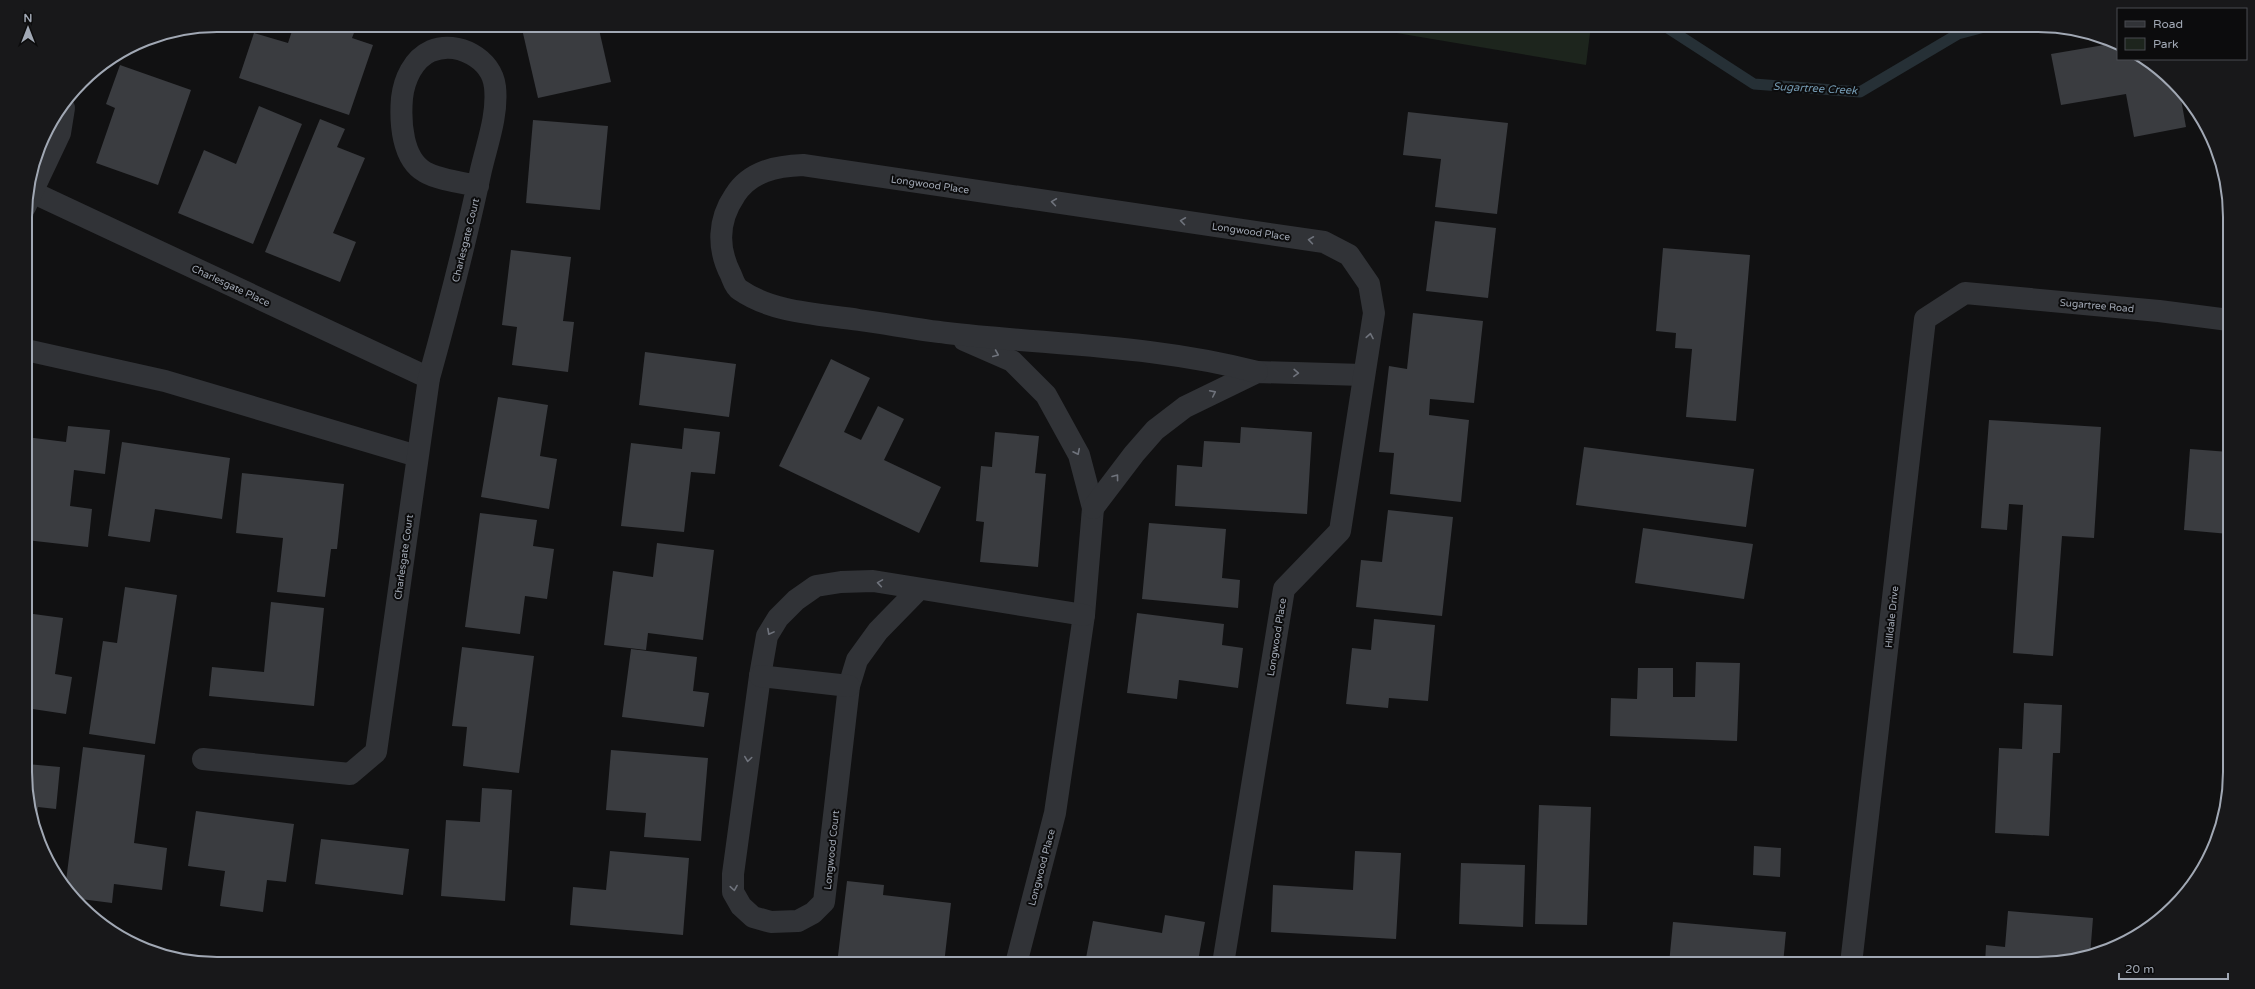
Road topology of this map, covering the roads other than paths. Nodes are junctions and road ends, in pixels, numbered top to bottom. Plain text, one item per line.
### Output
1 (63, 114) edge
2 (478, 186) junction
3 (35, 187) edge
4 (33, 202) edge
5 (1965, 293) joint
6 (2223, 319) edge
7 (947, 333) junction
8 (32, 351) edge
9 (1257, 372) junction
10 (1363, 375) junction
11 (429, 378) junction
12 (417, 456) junction
13 (1093, 508) junction
14 (919, 589) junction
15 (1084, 615) junction
16 (760, 676) junction
17 (849, 686) junction
18 (203, 759) dead end
19 (1018, 957) edge
20 (1224, 957) edge
21 (1852, 957) edge

1 - 3 street
2 - 2 street, Charlesgate Court
2 - 11 street, Charlesgate Court
4 - 11 street, Charlesgate Place
5 - 6 street, Sugartree Road
5 - 21 street, Hilldale Drive
7 - 9 street, Longwood Place
10 -> 7 street, Longwood Place
7 -> 13 street, Longwood Place
8 - 12 street
9 -> 10 street
13 -> 9 street
10 - 20 street, Longwood Place
11 - 12 street, Charlesgate Court
12 - 18 street, Charlesgate Court
13 - 15 street, Longwood Place
14 - 15 street, Longwood Court
14 -> 16 street, Longwood Court
14 - 17 street, Longwood Court
15 - 19 street, Longwood Place
16 - 17 street
16 -> 17 street, Longwood Court

